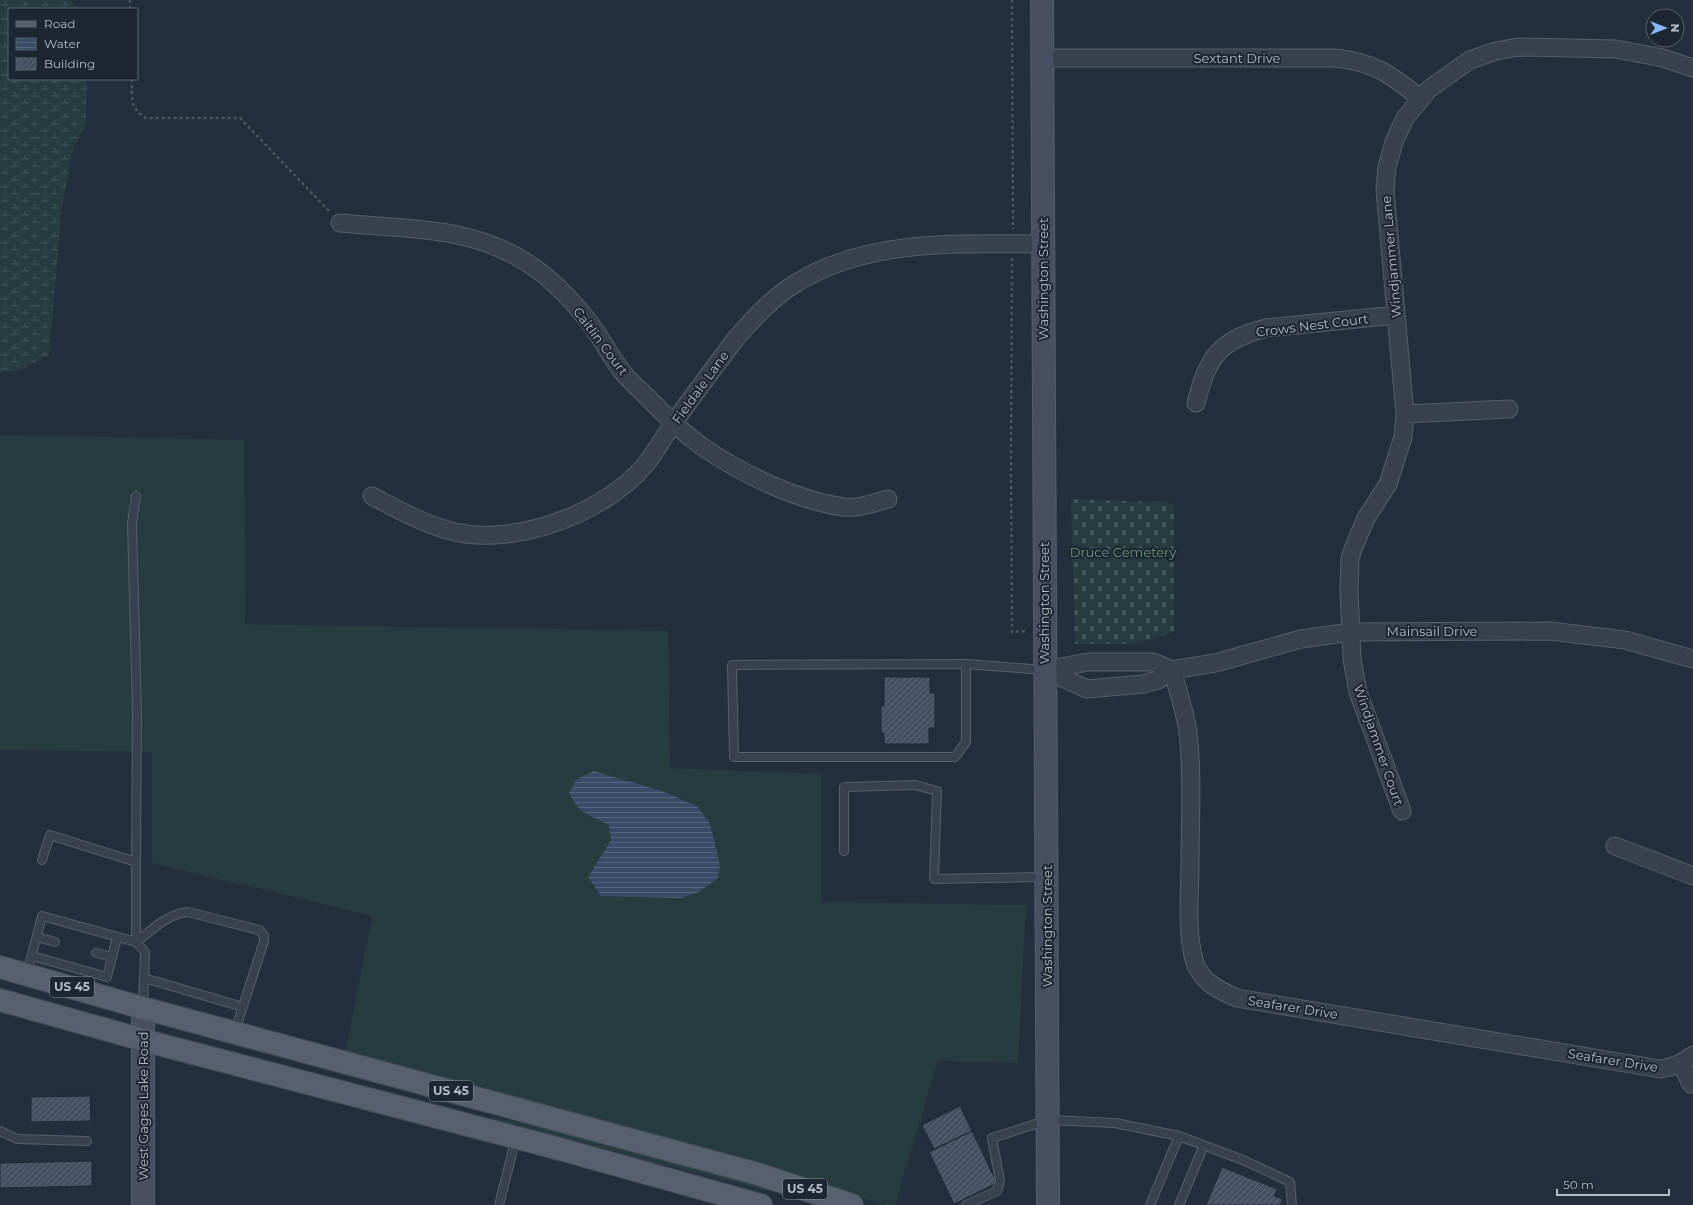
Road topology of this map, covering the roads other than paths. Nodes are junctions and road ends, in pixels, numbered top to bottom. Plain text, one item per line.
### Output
1 (1042, 0) edge
2 (1042, 58) junction
3 (1693, 68) edge
4 (1420, 98) junction
5 (340, 223) road end
6 (1043, 244) junction
7 (1396, 315) junction
8 (1196, 403) dead end
9 (1509, 409) dead end
10 (1405, 414) junction
11 (673, 423) junction
12 (136, 496) dead end
13 (372, 496) dead end
14 (888, 499) dead end
15 (1351, 632) junction
16 (1693, 659) edge
17 (966, 664) junction
18 (1045, 670) junction
19 (1172, 670) junction
20 (1355, 678) joint
21 (1402, 811) dead end
22 (1615, 846) dead end
23 (844, 851) dead end
24 (42, 860) dead end
25 (136, 862) junction
26 (1693, 876) edge
27 (1048, 877) junction
28 (37, 937) junction
29 (117, 937) junction
30 (55, 942) dead end
31 (136, 942) junction
32 (96, 953) dead end
33 (112, 957) junction
34 (30, 965) junction
35 (0, 967) edge
36 (144, 978) junction
37 (0, 1000) edge
38 (243, 1007) junction
39 (143, 1008) junction
40 (235, 1032) junction
41 (143, 1040) junction
42 (1687, 1059) edge
43 (1691, 1084) dead end
44 (1048, 1120) junction
45 (0, 1131) edge
46 (1179, 1136) junction
47 (516, 1137) junction
48 (87, 1141) dead end
49 (1204, 1145) junction
50 (721, 1200) edge
51 (143, 1205) edge
52 (499, 1205) edge
53 (761, 1205) edge
54 (852, 1205) edge
55 (966, 1205) edge
56 (1048, 1205) edge
57 (1150, 1205) edge
58 (1179, 1205) edge
59 (1292, 1205) edge

1 - 2 main road, Washington Street
2 - 4 street, Sextant Drive
2 - 6 main road, Washington Street
3 - 4 street, Windjammer Lane
4 - 7 street, Windjammer Lane
5 - 11 street, Caitlin Court
6 - 11 street, Fieldale Lane
6 - 18 main road, Washington Street
7 - 8 street, Crows Nest Court
7 - 10 street, Windjammer Lane
9 - 10 street
10 - 15 street, Windjammer Lane
11 - 13 street, Fieldale Lane
11 - 14 street, Caitlin Court
12 - 25 lane
15 - 16 street, Mainsail Drive
15 - 19 street, Mainsail Drive
15 - 20 street, Windjammer Lane
17 - 17 lane
17 - 18 lane
18 - 19 street
18 - 19 street, Mainsail Drive
18 - 27 main road, Washington Street
19 - 42 street, Seafarer Drive
20 - 21 street, Windjammer Court
22 - 26 street
23 - 27 lane
24 - 25 lane
25 - 31 lane
27 - 44 main road, Washington Street
28 - 29 lane
28 - 30 lane
28 - 34 lane
29 - 31 lane
29 - 33 lane
31 - 36 lane
31 - 38 lane
32 - 33 lane
33 - 34 lane
34 - 35 main road, US 45
34 - 39 main road, US 45
36 - 38 lane
36 - 39 lane
37 - 41 main road, US 45
38 - 40 lane
39 - 40 main road, US 45
39 - 41 main road, West Gages Lake Road
40 - 54 main road, US 45
41 - 47 main road, US 45
41 - 51 main road, West Gages Lake Road
42 - 43 street
44 - 46 lane
44 - 55 lane
44 - 56 main road, Washington Street
45 - 48 lane
46 - 49 lane
46 - 57 lane
47 - 50 main road, US 45
47 - 52 lane
49 - 58 lane
49 - 59 lane
50 - 53 main road, US 45

